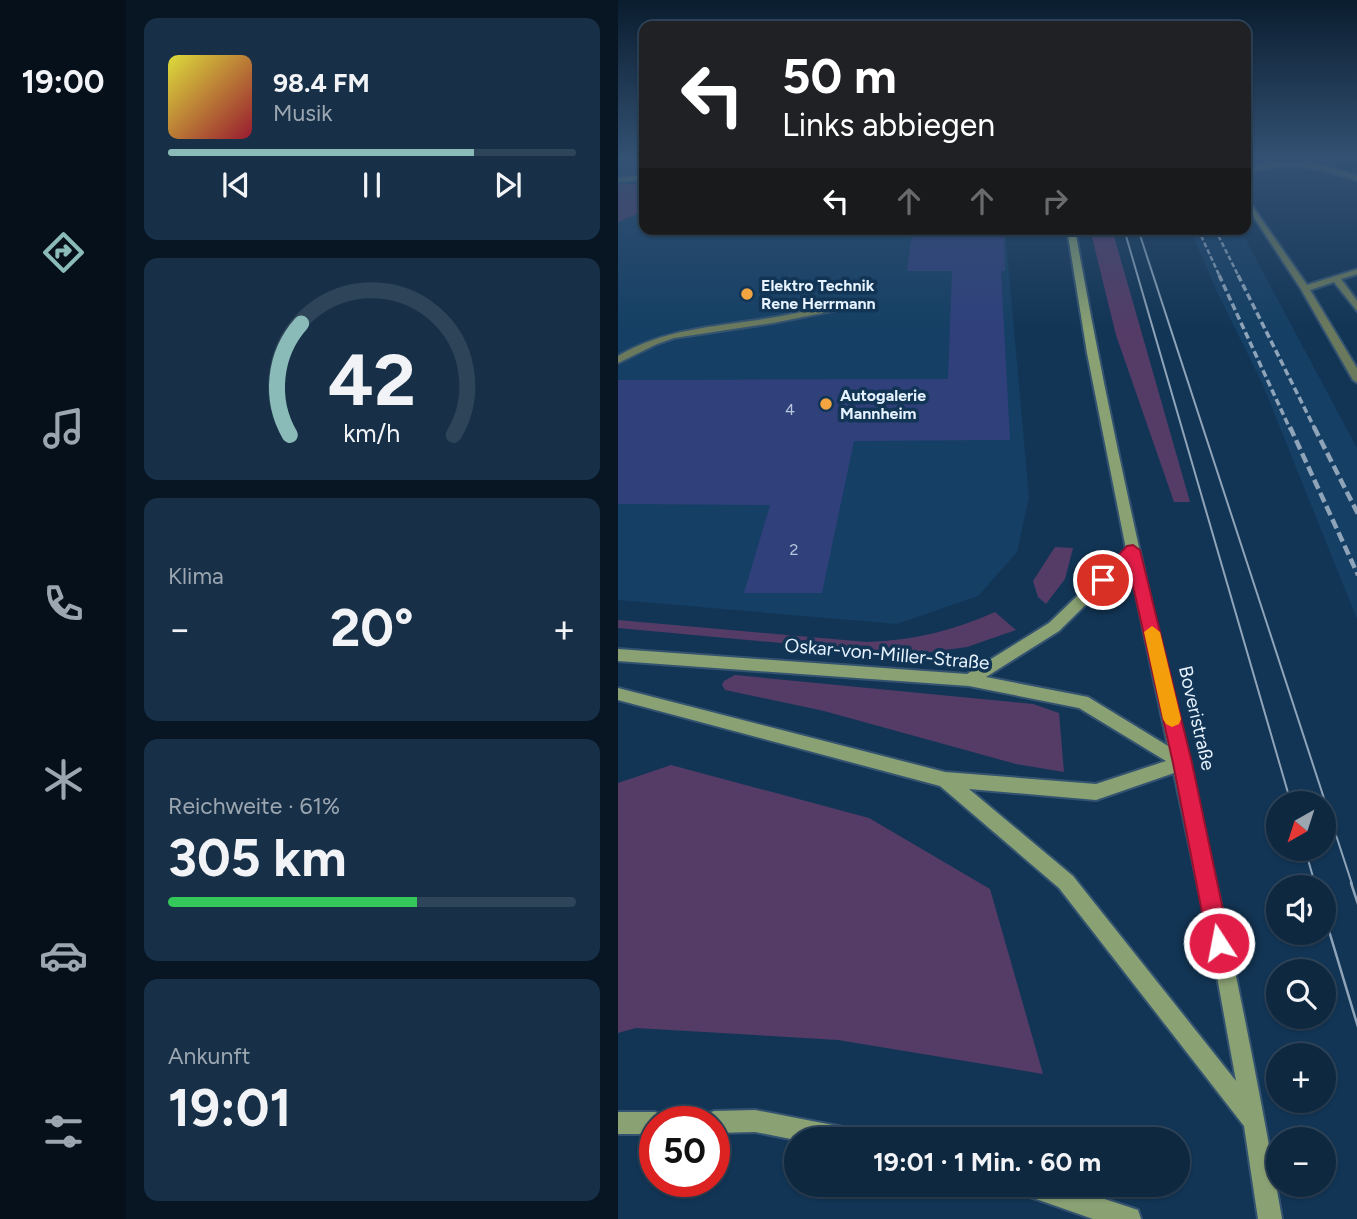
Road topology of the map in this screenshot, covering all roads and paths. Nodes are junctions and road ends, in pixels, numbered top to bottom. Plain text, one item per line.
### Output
1 (1258, 217) edge
2 (1072, 235) edge
3 (1357, 271) edge
4 (1336, 278) junction
5 (1305, 289) junction
6 (839, 307) dead end
7 (1357, 309) edge
8 (618, 360) edge
9 (1357, 380) edge
10 (1133, 550) junction
11 (618, 655) edge
12 (969, 680) junction
13 (618, 694) edge
14 (1183, 763) junction
15 (945, 779) junction
16 (730, 1122) edge
17 (618, 1123) edge
18 (639, 1123) edge
19 (1257, 1125) junction
20 (786, 1127) edge
21 (1068, 1197) edge
22 (1129, 1219) edge
23 (1270, 1219) edge

1 - 5 street
2 - 10 main road, Boveristraße
3 - 4 street
4 - 5 street
4 - 7 street
5 - 9 street
6 - 8 street
10 - 12 main road
10 - 14 main road, Boveristraße
11 - 12 main road, Oskar-von-Miller-Straße
12 - 14 main road, Oskar-von-Miller-Straße
13 - 15 main road
14 - 15 main road
14 - 19 main road, Boveristraße
15 - 19 main road
16 - 20 main road
17 - 18 main road
19 - 23 main road, Boveristraße
21 - 22 main road

